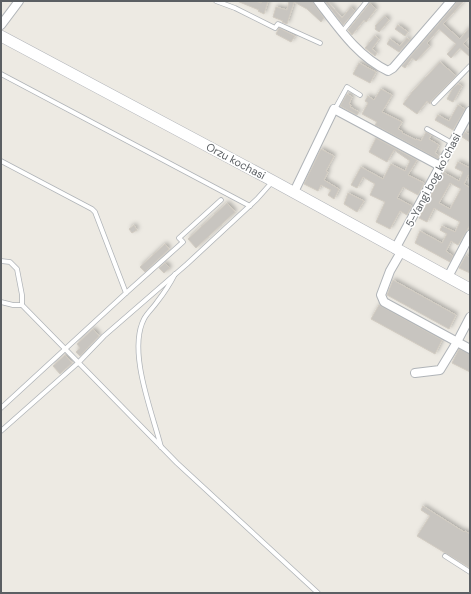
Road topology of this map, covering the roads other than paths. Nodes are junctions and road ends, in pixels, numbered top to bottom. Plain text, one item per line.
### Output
1 (19, 1) edge
2 (216, 1) edge
3 (318, 1) edge
4 (367, 1) edge
5 (451, 1) edge
6 (1, 25) edge
7 (342, 32) junction
8 (1, 36) edge
9 (320, 44) dead end
10 (470, 66) edge
11 (1, 74) edge
12 (360, 94) dead end
13 (434, 103) dead end
14 (334, 109) junction
15 (470, 111) edge
16 (427, 129) dead end
17 (453, 143) junction
18 (1, 161) edge
19 (440, 166) junction
20 (273, 181) junction
21 (294, 192) junction
22 (221, 200) dead end
23 (250, 206) junction
24 (470, 235) edge
25 (398, 250) junction
26 (1, 261) edge
27 (177, 272) junction
28 (448, 277) junction
29 (470, 289) edge
30 (126, 293) junction
31 (1, 302) edge
32 (22, 305) junction
33 (470, 317) edge
34 (457, 342) junction
35 (65, 348) junction
36 (470, 349) edge
37 (79, 362) junction
38 (415, 372) dead end
39 (1, 408) edge
40 (1, 431) edge
41 (161, 448) junction
42 (445, 556) dead end
43 (470, 572) edge
44 (318, 593) edge

1 - 6 street
2 - 9 lane
3 - 7 street
4 - 7 lane
5 - 7 street
8 - 20 main road, Orzu kochasi
10 - 13 lane
11 - 23 lane
12 - 14 lane
14 - 19 street
14 - 21 street
15 - 17 street, 5-Yangi bog koʼchasi
16 - 17 lane
17 - 19 street, 5-Yangi bog koʼchasi
18 - 30 lane
19 - 25 street, 5-Yangi bog koʼchasi
20 - 21 main road, Orzu kochasi
20 - 23 lane
21 - 25 main road, Orzu kochasi
22 - 30 lane
23 - 27 lane
24 - 28 street
25 - 28 main road, Orzu kochasi
25 - 34 street, 5-Yangi bog koʼchasi
26 - 32 lane
27 - 37 lane
27 - 41 lane
28 - 29 main road, Orzu kochasi
30 - 35 lane
31 - 32 lane
32 - 35 lane
33 - 34 street
34 - 36 street, 5-Yangi bog koʼchasi
34 - 38 street
35 - 37 lane
35 - 39 lane
37 - 40 lane
37 - 41 lane
41 - 44 lane
42 - 43 lane

